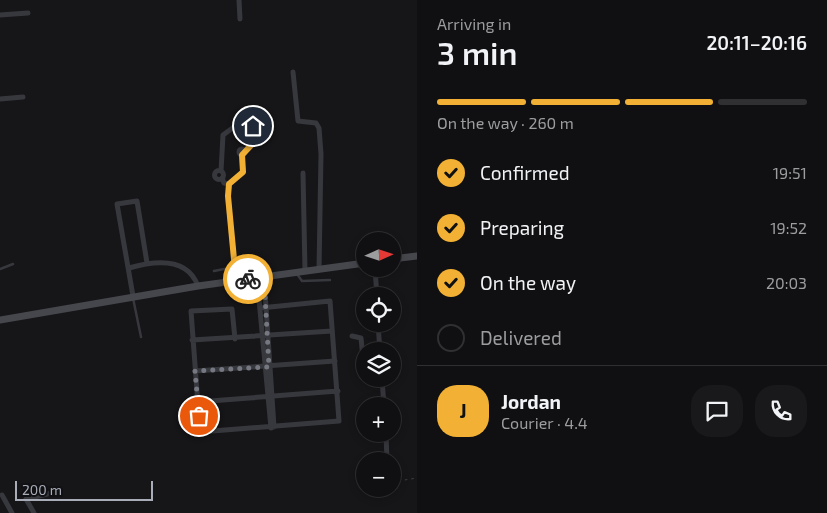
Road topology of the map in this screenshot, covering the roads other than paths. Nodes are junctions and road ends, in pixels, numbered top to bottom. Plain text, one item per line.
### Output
1 (239, 0) edge
2 (28, 13) dead end
3 (0, 16) edge
4 (240, 19) dead end
5 (293, 72) dead end
6 (23, 97) dead end
7 (0, 99) edge
8 (221, 171) junction
9 (303, 173) dead end
10 (222, 178) junction
11 (229, 184) junction
12 (417, 256) edge
13 (401, 258) edge
14 (147, 263) junction
15 (13, 264) dead end
16 (356, 264) edge
17 (234, 267) junction
18 (129, 268) junction
19 (0, 270) edge
20 (320, 270) junction
21 (214, 271) dead end
22 (304, 271) junction
23 (296, 273) junction
24 (257, 278) junction
25 (236, 280) junction
26 (330, 280) dead end
27 (198, 286) junction
28 (258, 290) junction
29 (264, 290) junction
30 (133, 296) junction
31 (262, 307) junction
32 (0, 320) edge
33 (332, 331) junction
34 (352, 336) dead end
35 (141, 337) dead end
36 (265, 337) junction
37 (235, 338) junction
38 (192, 340) junction
39 (361, 342) edge
40 (335, 361) junction
41 (267, 367) junction
42 (195, 371) junction
43 (338, 391) junction
44 (270, 398) junction
45 (197, 402) junction
46 (272, 427) junction
47 (56, 492) dead end
48 (2, 495) dead end
49 (12, 513) edge
50 (34, 513) edge

1 - 4 street
2 - 3 street
5 - 20 street
6 - 7 street
8 - 10 street
8 - 10 street
8 - 11 street
9 - 22 street
10 - 11 street
11 - 17 street
12 - 13 main road
14 - 18 street
14 - 18 street
14 - 27 street
15 - 19 lane
16 - 20 main road
17 - 21 lane
17 - 25 street
18 - 30 street
20 - 22 main road
22 - 23 main road
23 - 24 main road
23 - 26 lane
24 - 25 main road
24 - 25 lane
24 - 28 street
24 - 29 street
25 - 27 main road
27 - 30 main road
28 - 29 street
28 - 31 street
29 - 31 street
30 - 32 main road
30 - 35 lane
31 - 33 street
31 - 36 street
33 - 36 street
33 - 40 street
34 - 39 street
36 - 37 street
36 - 41 street
37 - 38 street
37 - 38 street
38 - 42 street
40 - 41 street
40 - 43 street
41 - 42 street
41 - 44 street
42 - 45 street
43 - 44 street
43 - 46 street
44 - 45 street
44 - 46 street
45 - 46 street
47 - 50 street
48 - 49 street

